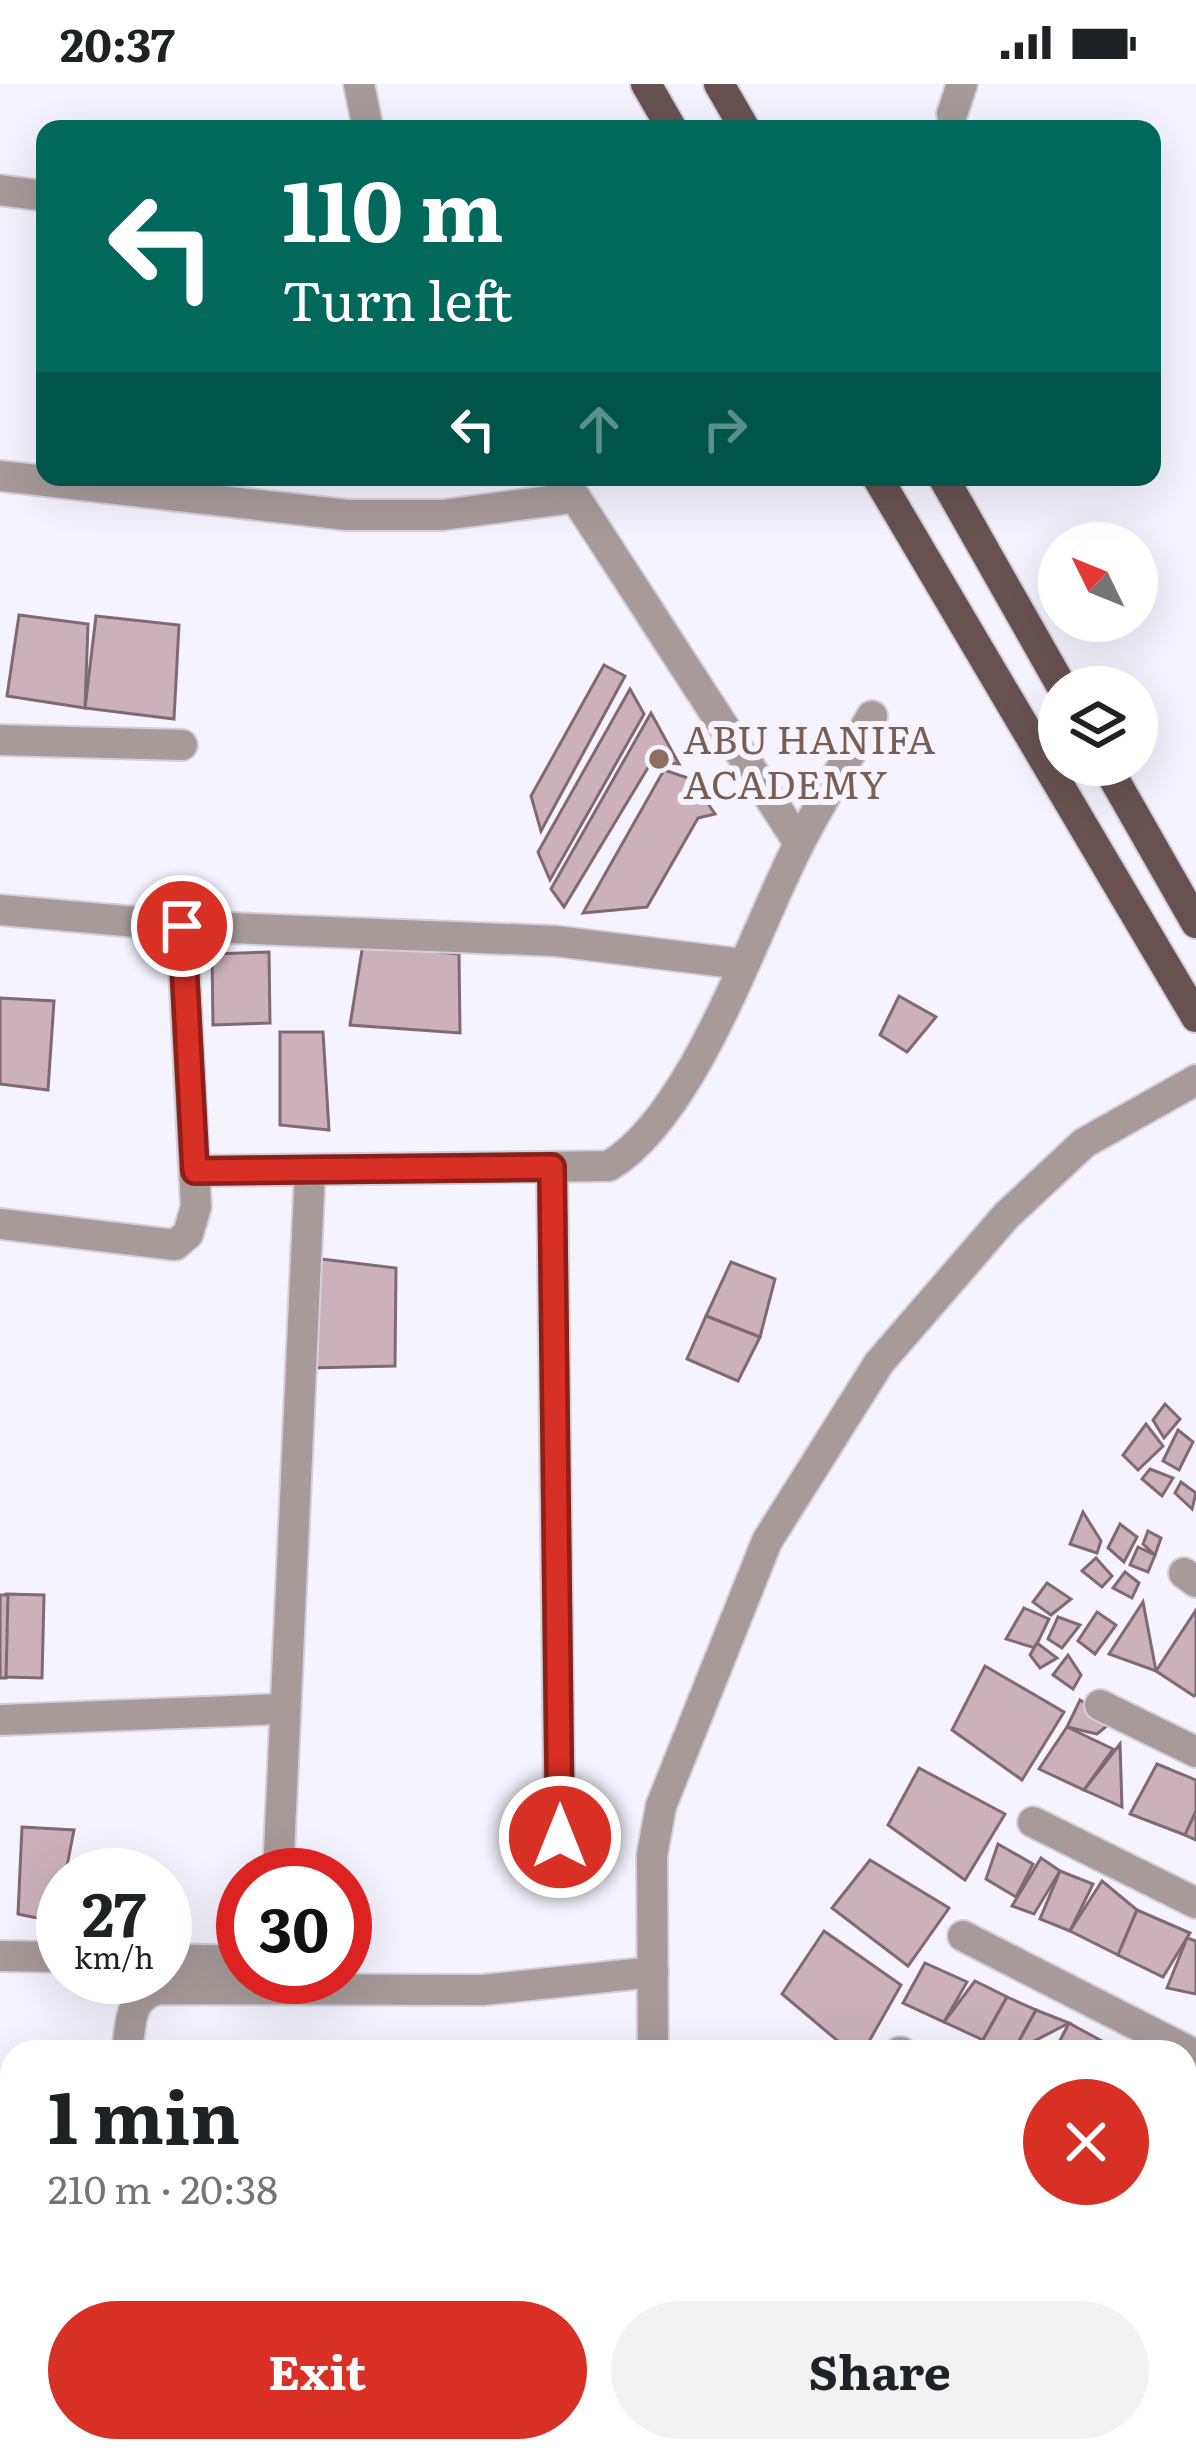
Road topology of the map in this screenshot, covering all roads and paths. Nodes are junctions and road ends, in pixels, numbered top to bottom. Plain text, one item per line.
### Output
1 (359, 84) edge
2 (646, 84) edge
3 (719, 84) edge
4 (366, 120) edge
5 (667, 120) edge
6 (740, 120) edge
7 (0, 190) edge
8 (36, 195) edge
9 (0, 476) edge
10 (36, 480) edge
11 (89, 486) edge
12 (883, 486) edge
13 (948, 486) edge
14 (567, 488) edge
15 (1050, 666) edge
16 (872, 716) dead end
17 (0, 740) edge
18 (182, 746) dead end
19 (1118, 786) edge
20 (799, 844) junction
21 (0, 910) edge
22 (1196, 923) edge
23 (182, 926) junction
24 (742, 964) junction
25 (1196, 1017) edge
26 (1196, 1079) edge
27 (552, 1167) junction
28 (310, 1170) junction
29 (195, 1171) junction
30 (0, 1224) edge
31 (1100, 1706) dead end
32 (282, 1709) junction
33 (0, 1720) edge
34 (1196, 1752) edge
35 (1034, 1822) dead end
36 (279, 1848) edge
37 (560, 1879) dead end
38 (1196, 1903) edge
39 (963, 1936) dead end
40 (0, 1956) edge
41 (36, 1957) edge
42 (652, 1972) junction
43 (129, 2040) edge
44 (645, 2040) edge
45 (1167, 2040) edge

1 - 4 street
2 - 5 main road
3 - 6 main road
7 - 8 street
9 - 10 street
11 - 14 street
12 - 25 main road
13 - 15 main road
14 - 20 street
16 - 20 street
17 - 18 street
19 - 22 main road
20 - 24 street
21 - 23 street
23 - 24 street
23 - 29 street
24 - 27 street
26 - 42 street
27 - 28 street
27 - 37 street
28 - 29 street
28 - 32 street
29 - 30 street
31 - 34 street
32 - 33 street
32 - 36 street
35 - 38 street
39 - 45 street
40 - 41 street
42 - 43 street
42 - 44 street

